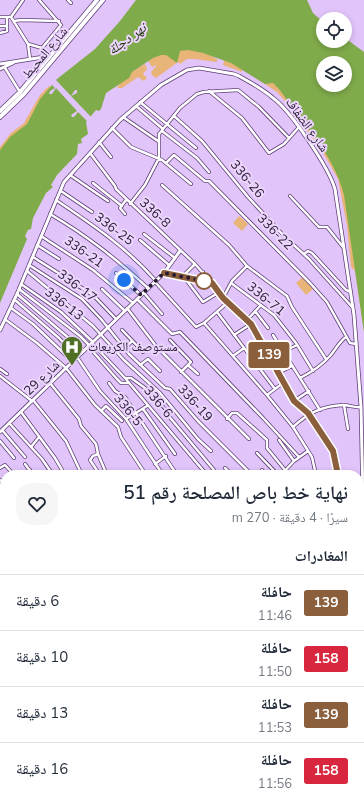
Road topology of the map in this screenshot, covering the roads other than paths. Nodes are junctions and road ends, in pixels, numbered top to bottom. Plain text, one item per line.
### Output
1 (23, 0) edge
2 (39, 0) edge
3 (68, 0) edge
4 (97, 0) edge
5 (103, 0) edge
6 (71, 3) dead end
7 (0, 16) edge
8 (7, 17) junction
9 (11, 17) junction
10 (14, 21) junction
11 (59, 21) junction
12 (0, 26) edge
13 (7, 26) junction
14 (0, 33) edge
15 (28, 44) junction
16 (42, 48) junction
17 (50, 56) junction
18 (42, 57) junction
19 (30, 59) junction
20 (14, 62) junction
21 (0, 64) edge
22 (5, 68) junction
23 (0, 69) edge
24 (39, 73) junction
25 (35, 77) junction
26 (209, 91) junction
27 (20, 92) junction
28 (140, 101) junction
29 (136, 105) junction
30 (0, 111) edge
31 (174, 116) junction
32 (0, 117) edge
33 (123, 117) junction
34 (167, 124) junction
35 (299, 127) junction
36 (112, 128) junction
37 (163, 130) junction
38 (289, 138) junction
39 (158, 141) junction
40 (99, 142) junction
41 (196, 148) dead end
42 (90, 153) junction
43 (111, 157) dead end
44 (159, 158) junction
45 (166, 163) junction
46 (209, 172) dead end
47 (69, 175) junction
48 (93, 184) dead end
49 (191, 184) dead end
50 (162, 185) dead end
51 (60, 191) junction
52 (290, 196) dead end
53 (56, 200) junction
54 (126, 200) junction
55 (108, 201) dead end
56 (130, 204) junction
57 (122, 206) junction
58 (92, 212) dead end
59 (50, 214) junction
60 (125, 214) dead end
61 (144, 234) dead end
62 (41, 236) junction
63 (140, 240) dead end
64 (38, 245) junction
65 (345, 249) junction
66 (180, 251) junction
67 (304, 254) junction
68 (32, 257) junction
69 (175, 258) junction
70 (59, 259) dead end
71 (195, 264) junction
72 (29, 265) junction
73 (169, 266) junction
74 (247, 266) junction
75 (27, 271) junction
76 (116, 272) dead end
77 (203, 272) junction
78 (164, 273) junction
79 (183, 277) junction
80 (199, 280) junction
81 (155, 281) junction
82 (212, 283) junction
83 (231, 283) junction
84 (21, 284) junction
85 (148, 288) junction
86 (19, 289) junction
87 (102, 289) dead end
88 (351, 292) junction
89 (218, 293) junction
90 (17, 294) junction
91 (142, 294) junction
92 (223, 298) junction
93 (137, 299) junction
94 (14, 300) junction
95 (133, 302) junction
96 (227, 303) junction
97 (261, 305) junction
98 (11, 308) junction
99 (353, 308) junction
100 (126, 309) junction
101 (255, 311) junction
102 (217, 312) junction
103 (162, 314) dead end
104 (116, 319) junction
105 (6, 320) junction
106 (247, 320) junction
107 (204, 323) junction
108 (251, 324) junction
109 (107, 328) junction
110 (268, 328) dead end
111 (0, 330) edge
112 (122, 330) dead end
113 (101, 334) junction
114 (234, 335) junction
115 (273, 335) dead end
116 (346, 337) junction
117 (170, 340) dead end
118 (132, 341) junction
119 (91, 344) junction
120 (356, 344) junction
121 (296, 345) junction
122 (244, 348) junction
123 (124, 349) junction
124 (84, 351) junction
125 (143, 352) dead end
126 (283, 352) junction
127 (233, 356) junction
128 (77, 357) junction
129 (270, 358) junction
130 (326, 359) junction
131 (73, 362) junction
132 (140, 365) junction
133 (189, 366) junction
134 (258, 366) junction
135 (292, 366) junction
136 (66, 368) junction
137 (0, 369) edge
138 (160, 370) dead end
139 (313, 371) junction
140 (181, 372) junction
141 (278, 373) junction
142 (7, 374) dead end
143 (198, 374) dead end
144 (0, 376) edge
145 (125, 378) junction
146 (300, 378) junction
147 (50, 383) junction
148 (109, 383) dead end
149 (128, 383) junction
150 (283, 384) junction
151 (165, 388) junction
152 (275, 389) junction
153 (309, 392) junction
154 (160, 393) junction
155 (267, 395) junction
156 (32, 401) junction
157 (294, 401) junction
158 (344, 405) junction
159 (147, 406) junction
160 (361, 407) junction
161 (143, 409) junction
162 (320, 410) junction
163 (101, 411) junction
164 (21, 412) junction
165 (308, 413) junction
166 (136, 414) junction
167 (126, 419) junction
168 (227, 419) junction
169 (122, 421) dead end
170 (9, 423) junction
171 (293, 427) junction
172 (348, 429) dead end
173 (1, 431) edge
174 (39, 437) junction
175 (249, 439) dead end
176 (278, 440) dead end
177 (0, 441) edge
178 (31, 447) junction
179 (211, 451) dead end
180 (308, 451) junction
181 (257, 453) dead end
182 (98, 454) junction
183 (175, 454) dead end
184 (166, 456) junction
185 (25, 457) dead end
186 (299, 457) junction
187 (14, 458) dead end
188 (294, 460) junction
189 (25, 464) dead end
190 (155, 464) junction
191 (0, 468) edge
192 (9, 470) edge
193 (30, 470) edge
194 (50, 470) edge
195 (62, 470) edge
196 (80, 470) edge
197 (97, 470) edge
198 (106, 470) edge
199 (143, 470) edge
200 (159, 470) edge
201 (174, 470) edge
202 (203, 470) edge
203 (214, 470) dead end
204 (247, 470) edge
205 (273, 470) edge
206 (285, 470) joint
207 (315, 470) edge
208 (337, 470) edge
209 (362, 470) edge

1 - 9 street
2 - 11 street
3 - 6 street
4 - 17 main road, شارع المحيط
5 - 24 main road, شارع المحيط
7 - 8 street
8 - 9 street
8 - 13 street
9 - 10 street
10 - 11 street
10 - 15 street
11 - 16 street
12 - 13 street
13 - 14 street
15 - 16 street
15 - 19 street
16 - 18 street
17 - 18 street
17 - 24 main road, شارع المحيط
18 - 19 street
19 - 20 street
20 - 21 street
20 - 22 street
22 - 23 street
22 - 27 street
24 - 25 main road, شارع المحيط
25 - 27 main road, شارع المحيط
25 - 32 main road, شارع المحيط
26 - 31 street
26 - 38 street
26 - 38 street
27 - 30 main road, شارع المحيط
28 - 29 street, شارع الضفاف
28 - 34 street
28 - 35 street, شارع الضفاف
29 - 33 street, شارع الضفاف
29 - 37 street
31 - 34 street
31 - 67 street, 336-26
33 - 36 street, شارع الضفاف
33 - 39 street
34 - 37 street
34 - 41 street
35 - 38 street
35 - 65 street, شارع الضفاف
36 - 40 street, شارع الضفاف
36 - 44 street
37 - 39 street
37 - 46 street
39 - 44 street
40 - 42 street, شارع الضفاف
40 - 43 street
42 - 47 street, شارع الضفاف
42 - 54 street, 336-8
44 - 45 street
44 - 56 street
45 - 49 street
45 - 116 street, 336-22
47 - 51 street, شارع الضفاف
47 - 55 street
48 - 57 street
50 - 74 street
51 - 53 street, شارع الضفاف
51 - 58 street
52 - 65 street
53 - 59 street, شارع الضفاف
53 - 81 street, 336-25
54 - 56 street, 336-8
54 - 57 street
56 - 66 street, 336-8
57 - 60 street
59 - 62 street, شارع الضفاف
59 - 85 street
61 - 69 street
62 - 64 street, شارع الضفاف
62 - 95 street, 336-21
63 - 73 street
64 - 68 street, شارع الضفاف
64 - 70 street
65 - 88 street, شارع الضفاف
66 - 69 street, شارع 29
66 - 71 street, 336-8
67 - 88 street
67 - 99 street, 336-26
68 - 72 street, شارع الضفاف
68 - 104 street
69 - 73 street, شارع 29
71 - 77 street, 336-8
71 - 79 street
72 - 75 street, شارع الضفاف
72 - 109 street, 336-17
73 - 78 street, شارع 29
74 - 83 street
74 - 130 street
75 - 84 street, شارع الضفاف
75 - 113 street
76 - 91 street
77 - 80 street
77 - 82 street, 336-8
78 - 79 street
78 - 81 street, شارع 29
79 - 80 street
79 - 89 street
80 - 82 street
81 - 85 street, شارع 29
81 - 107 street, 336-25
82 - 89 street, 336-8
83 - 92 street
83 - 97 street, 336-71
84 - 86 street, شارع الضفاف
84 - 119 street, 336-13
85 - 91 street, شارع 29
86 - 90 street, شارع الضفاف
86 - 119 street
87 - 100 street, 336-19
88 - 99 street, شارع الضفاف
89 - 92 street, 336-8
90 - 94 street, شارع الضفاف
90 - 124 street
91 - 93 street, شارع 29
91 - 103 street
92 - 96 street, 336-8
93 - 95 street, شارع 29
93 - 186 street
94 - 98 street, شارع الضفاف
94 - 128 street, 336-5
95 - 100 street, شارع 29
96 - 102 street
96 - 106 street, 336-8
97 - 101 street
97 - 121 street, 336-71
98 - 105 street, شارع الضفاف
98 - 131 street
99 - 120 street, شارع الضفاف
100 - 104 street, شارع 29
100 - 140 street, 336-19
101 - 106 street
101 - 110 street
102 - 107 street
102 - 114 street
104 - 109 street, شارع 29
105 - 111 street, شارع الضفاف
105 - 136 street
106 - 108 street, 336-8
107 - 127 street
108 - 114 street
108 - 129 street, 336-8
109 - 113 street, شارع 29
109 - 123 street, 336-19
112 - 118 street
113 - 119 street, شارع 29
113 - 154 street
114 - 122 street
115 - 126 street
116 - 120 street, 336-22
116 - 130 street
117 - 133 street
118 - 123 street
118 - 125 street
119 - 124 street, شارع 29
119 - 145 street, 336-6
119 - 149 street
120 - 160 street, شارع الضفاف
121 - 126 street
121 - 139 street, 336-71
122 - 127 street
122 - 134 street
123 - 132 street, 336-19
124 - 128 street, شارع 29
126 - 135 street
127 - 155 street
128 - 131 street, شارع 29
128 - 167 street, 336-5
129 - 134 street
129 - 141 street, 336-8
130 - 139 street
131 - 136 street, شارع 29
132 - 138 street
132 - 151 street, 336-19
133 - 140 street
133 - 143 street
134 - 152 street
135 - 141 street
135 - 146 street
136 - 147 street, شارع 29
136 - 163 street
137 - 142 street
139 - 146 street
140 - 168 street, 336-19
141 - 150 street, 336-8
144 - 156 street
145 - 149 street, 336-6
145 - 203 street
146 - 153 street
147 - 156 street, شارع 29
147 - 182 street
148 - 166 street
149 - 159 street, 336-6
150 - 152 street
150 - 157 street, 336-8
151 - 154 street
151 - 204 street, 336-19
152 - 155 street
153 - 157 street
153 - 162 street
154 - 179 street
155 - 171 street
156 - 164 street, شارع 29
156 - 196 street
157 - 165 street, 336-8
158 - 160 street
158 - 162 street
158 - 172 street
159 - 161 street
159 - 202 street, 336-6
160 - 209 street, شارع الضفاف
161 - 166 street
161 - 183 street
162 - 165 street
163 - 169 street
163 - 199 street
164 - 170 street, شارع 29
164 - 174 street
165 - 171 street
165 - 208 street, 336-8
166 - 167 street
166 - 184 street
167 - 190 street, 336-5
168 - 175 street, 336-19
168 - 206 street
170 - 173 street, شارع 29
170 - 178 street
171 - 180 street
173 - 185 street
174 - 178 street
174 - 195 street
176 - 188 street
177 - 187 street
178 - 194 street
180 - 186 street
180 - 207 street
181 - 205 street
182 - 197 street
182 - 198 street
184 - 190 street
184 - 201 street
186 - 188 street
188 - 206 street
189 - 193 street
190 - 200 street, 336-5
191 - 192 street

